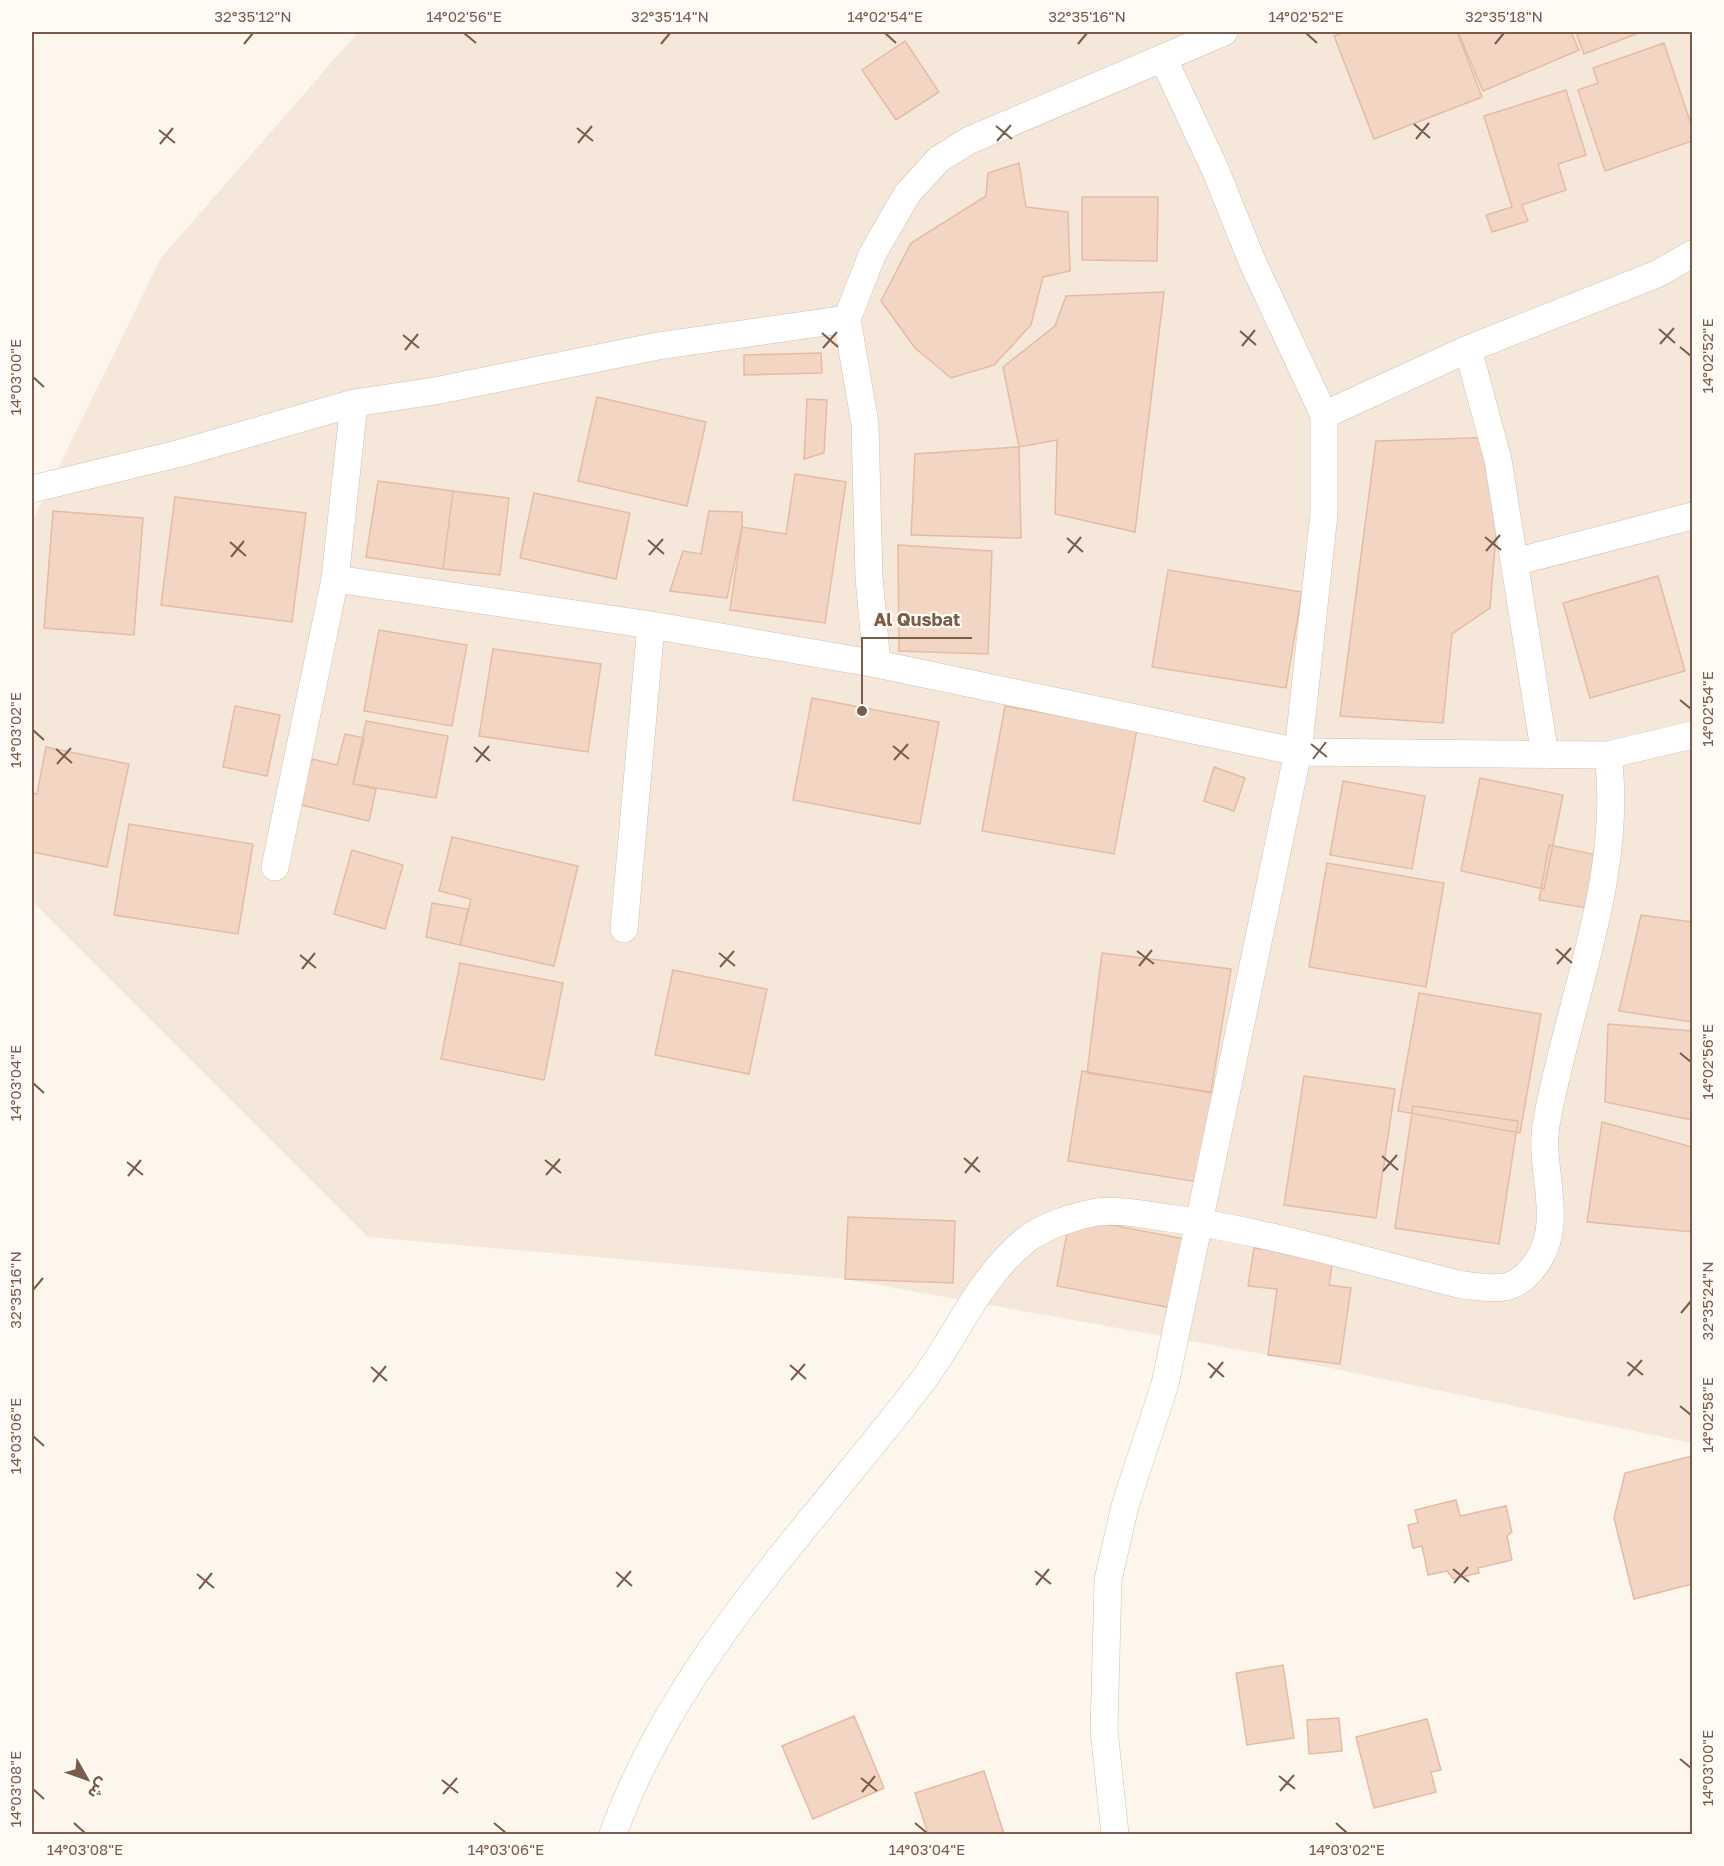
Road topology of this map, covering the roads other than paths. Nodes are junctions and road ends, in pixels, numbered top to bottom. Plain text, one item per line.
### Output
1 (1224, 32) edge
2 (1163, 58) junction
3 (1692, 254) edge
4 (847, 319) junction
5 (1468, 349) junction
6 (354, 403) junction
7 (1324, 416) junction
8 (32, 489) edge
9 (1692, 516) edge
10 (1515, 562) junction
11 (335, 579) junction
12 (651, 625) junction
13 (878, 664) junction
14 (1692, 735) edge
15 (1298, 752) junction
16 (1545, 755) junction
17 (1608, 755) junction
18 (275, 867) dead end
19 (624, 929) dead end
20 (1200, 1222) junction
21 (613, 1834) edge
22 (1114, 1834) edge

1 - 2 street
2 - 4 street
2 - 7 street
3 - 5 street
4 - 6 street
4 - 13 street
5 - 7 street
5 - 10 street
6 - 8 street
6 - 11 street
7 - 15 street
9 - 10 street
10 - 16 street
11 - 12 street
11 - 18 street
12 - 13 street
12 - 19 street
13 - 15 street
14 - 17 street
15 - 16 street
15 - 20 street
16 - 17 street
17 - 20 street
20 - 21 street
20 - 22 street

